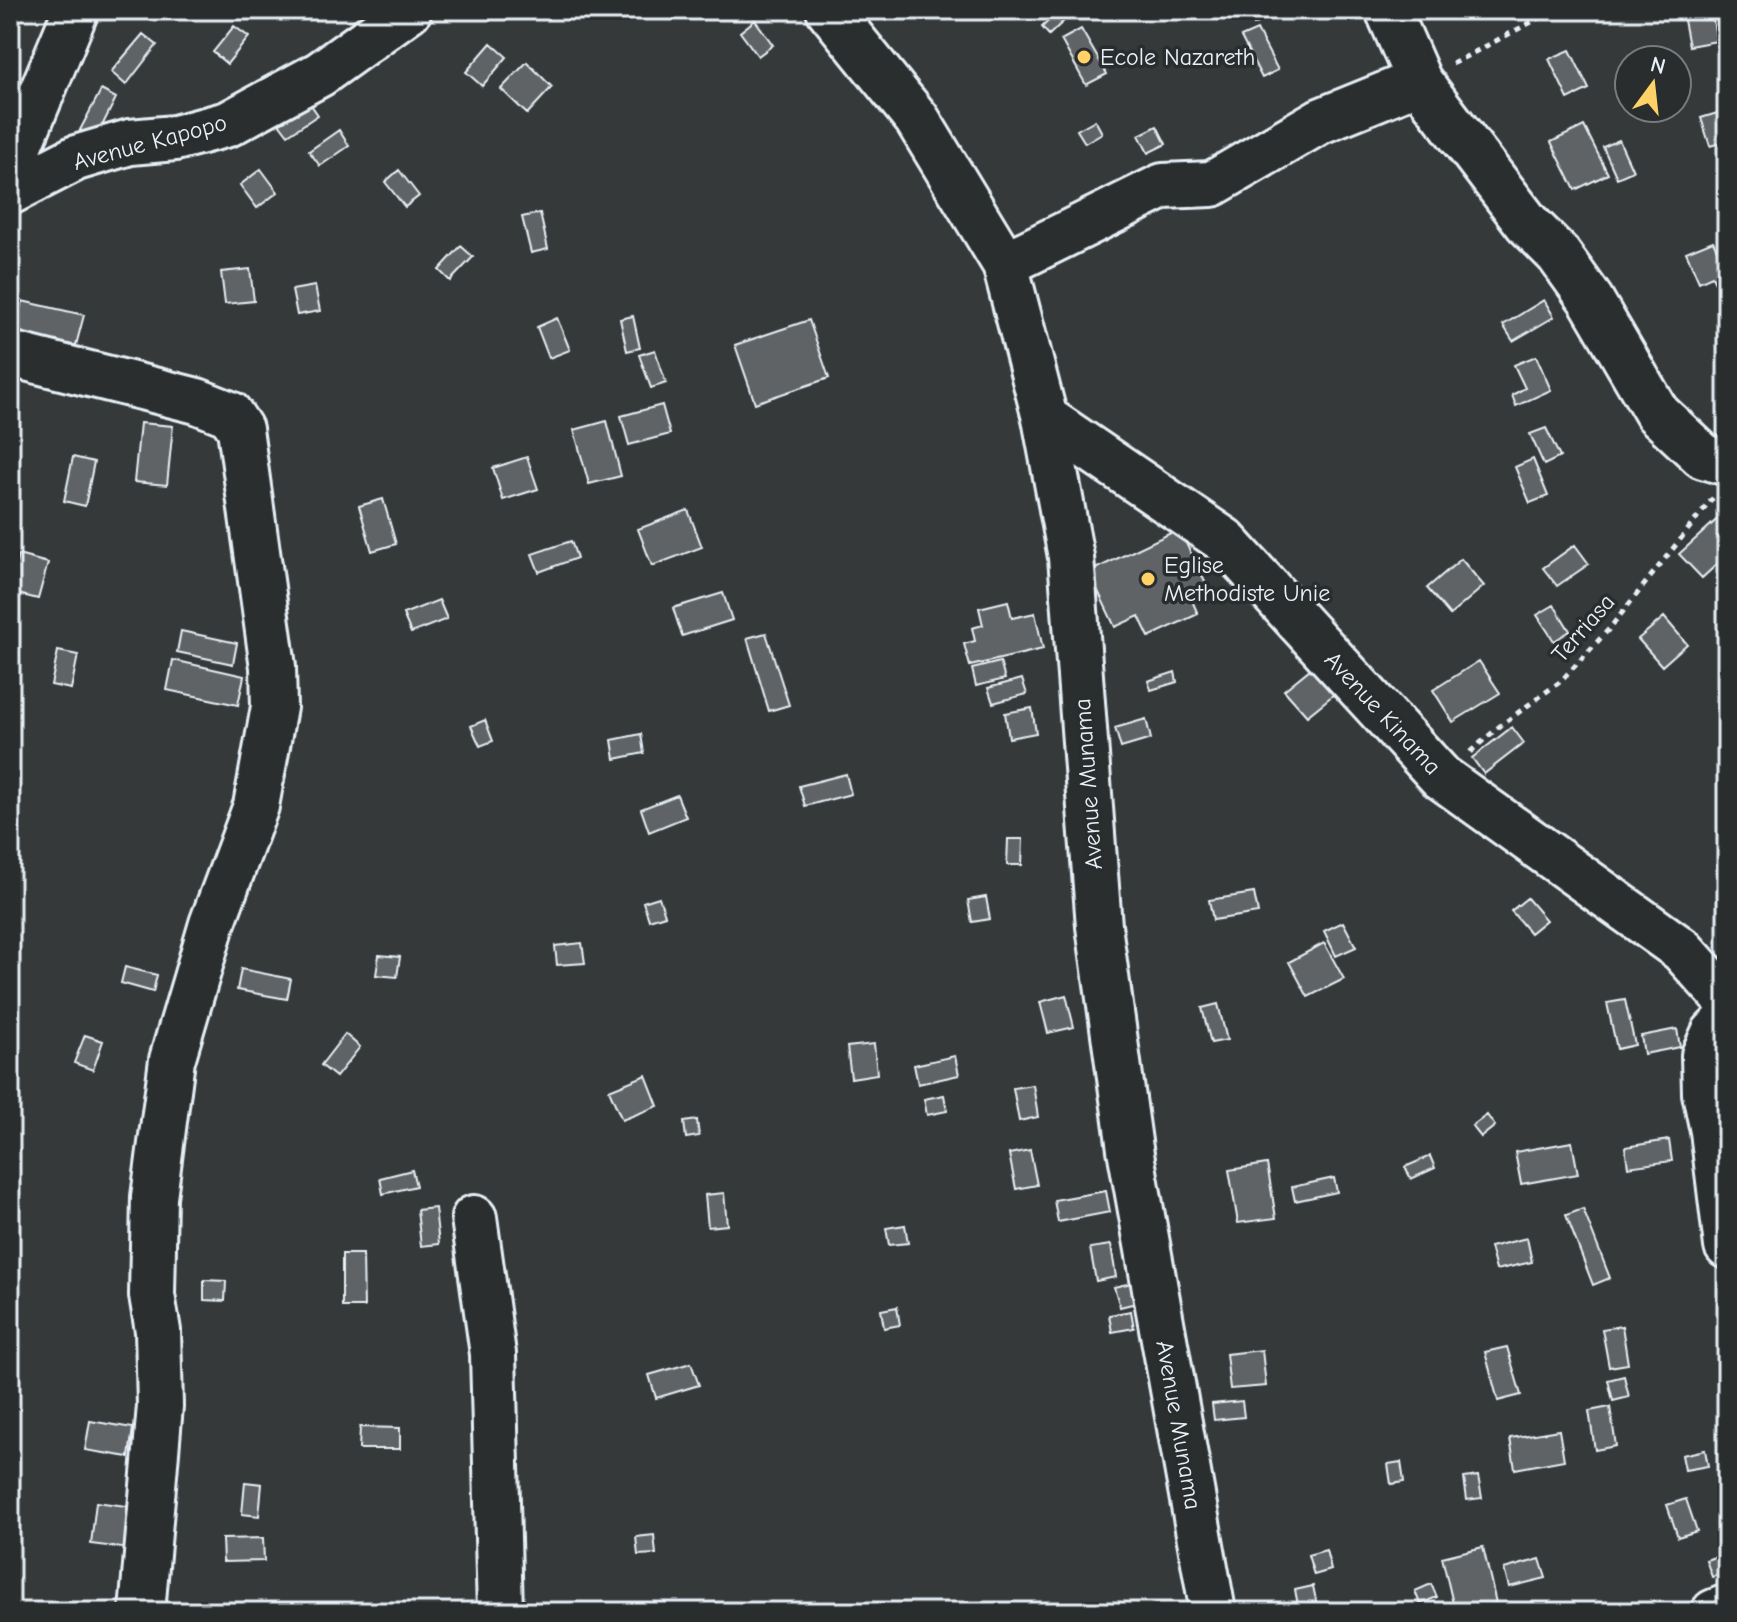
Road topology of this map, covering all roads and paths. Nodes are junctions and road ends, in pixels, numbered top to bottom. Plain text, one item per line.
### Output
1 (76, 10) edge
2 (409, 10) edge
3 (829, 10) edge
4 (1388, 10) edge
5 (1543, 16) dead end
6 (1419, 81) junction
7 (10, 169) edge
8 (10, 192) edge
9 (1005, 264) junction
10 (10, 354) edge
11 (1045, 418) junction
12 (1724, 475) edge
13 (1441, 777) junction
14 (1727, 1000) edge
15 (1727, 1020) edge
16 (474, 1218) dead end
17 (1727, 1246) edge
18 (1727, 1607) edge
19 (142, 1612) edge
20 (500, 1612) edge
21 (1213, 1612) edge
22 (1714, 1612) edge

1 - 7 street
2 - 8 street, Avenue Kapopo
3 - 9 street, Avenue Munama
4 - 6 street
5 - 6 path
6 - 9 street
6 - 12 street
9 - 11 street, Avenue Munama
10 - 19 street
11 - 13 street, Avenue Kinama
11 - 21 street, Avenue Munama
12 - 13 path, Terriasa
13 - 14 street, Avenue Kinama
15 - 17 street
16 - 20 street
18 - 22 street

